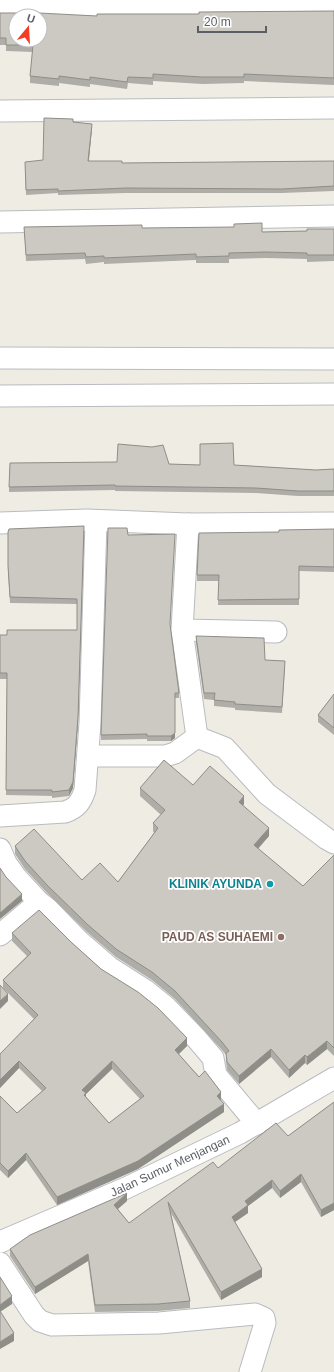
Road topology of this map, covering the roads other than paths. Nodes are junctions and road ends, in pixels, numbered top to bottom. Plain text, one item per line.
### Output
1 (334, 6) edge
2 (0, 7) edge
3 (334, 108) edge
4 (0, 111) edge
5 (334, 216) edge
6 (0, 222) edge
7 (0, 358) edge
8 (251, 359) junction
9 (334, 359) edge
10 (253, 393) junction
11 (334, 394) edge
12 (0, 396) edge
13 (96, 521) junction
14 (334, 522) edge
15 (0, 523) edge
16 (188, 524) junction
17 (182, 630) junction
18 (276, 632) dead end
19 (197, 737) junction
20 (88, 756) junction
21 (0, 816) edge
22 (334, 843) edge
23 (0, 850) edge
24 (39, 902) junction
25 (0, 935) edge
26 (334, 1078) edge
27 (257, 1124) junction
28 (0, 1242) edge
29 (0, 1263) edge
30 (250, 1372) edge

1 - 2 street
3 - 4 street
5 - 6 street
7 - 8 street
8 - 9 street
8 - 10 street
10 - 11 street
10 - 12 street
13 - 15 street
13 - 16 street
13 - 20 street
14 - 16 street
16 - 17 street
17 - 18 street
17 - 19 street
19 - 20 street
19 - 22 street
20 - 21 street
23 - 24 street
24 - 25 street
24 - 27 street
26 - 27 street, Jalan Sumur Menjangan
27 - 28 street, Jalan Sumur Menjangan
29 - 30 street

